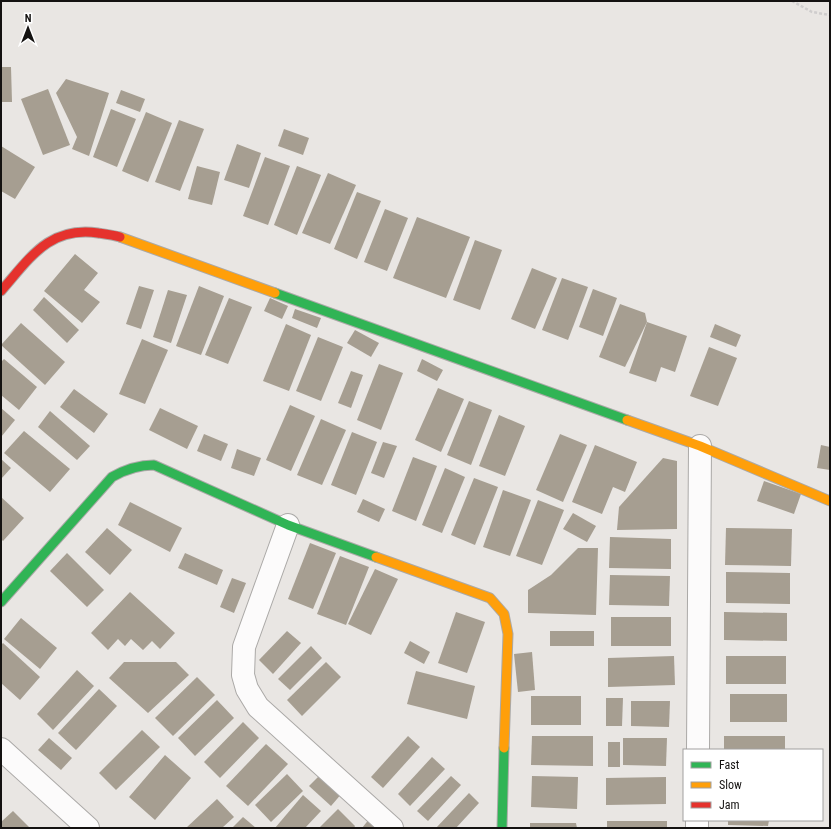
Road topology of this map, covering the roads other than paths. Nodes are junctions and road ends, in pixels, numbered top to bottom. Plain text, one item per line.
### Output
1 (1, 291) edge
2 (700, 446) junction
3 (830, 501) edge
4 (288, 525) junction
5 (1, 602) edge
6 (1, 749) edge
7 (698, 749) edge
8 (88, 828) edge
9 (392, 828) edge
10 (502, 828) edge

1 - 2 street
2 - 3 street
2 - 7 street
4 - 5 street
4 - 9 street
4 - 10 street
6 - 8 street

